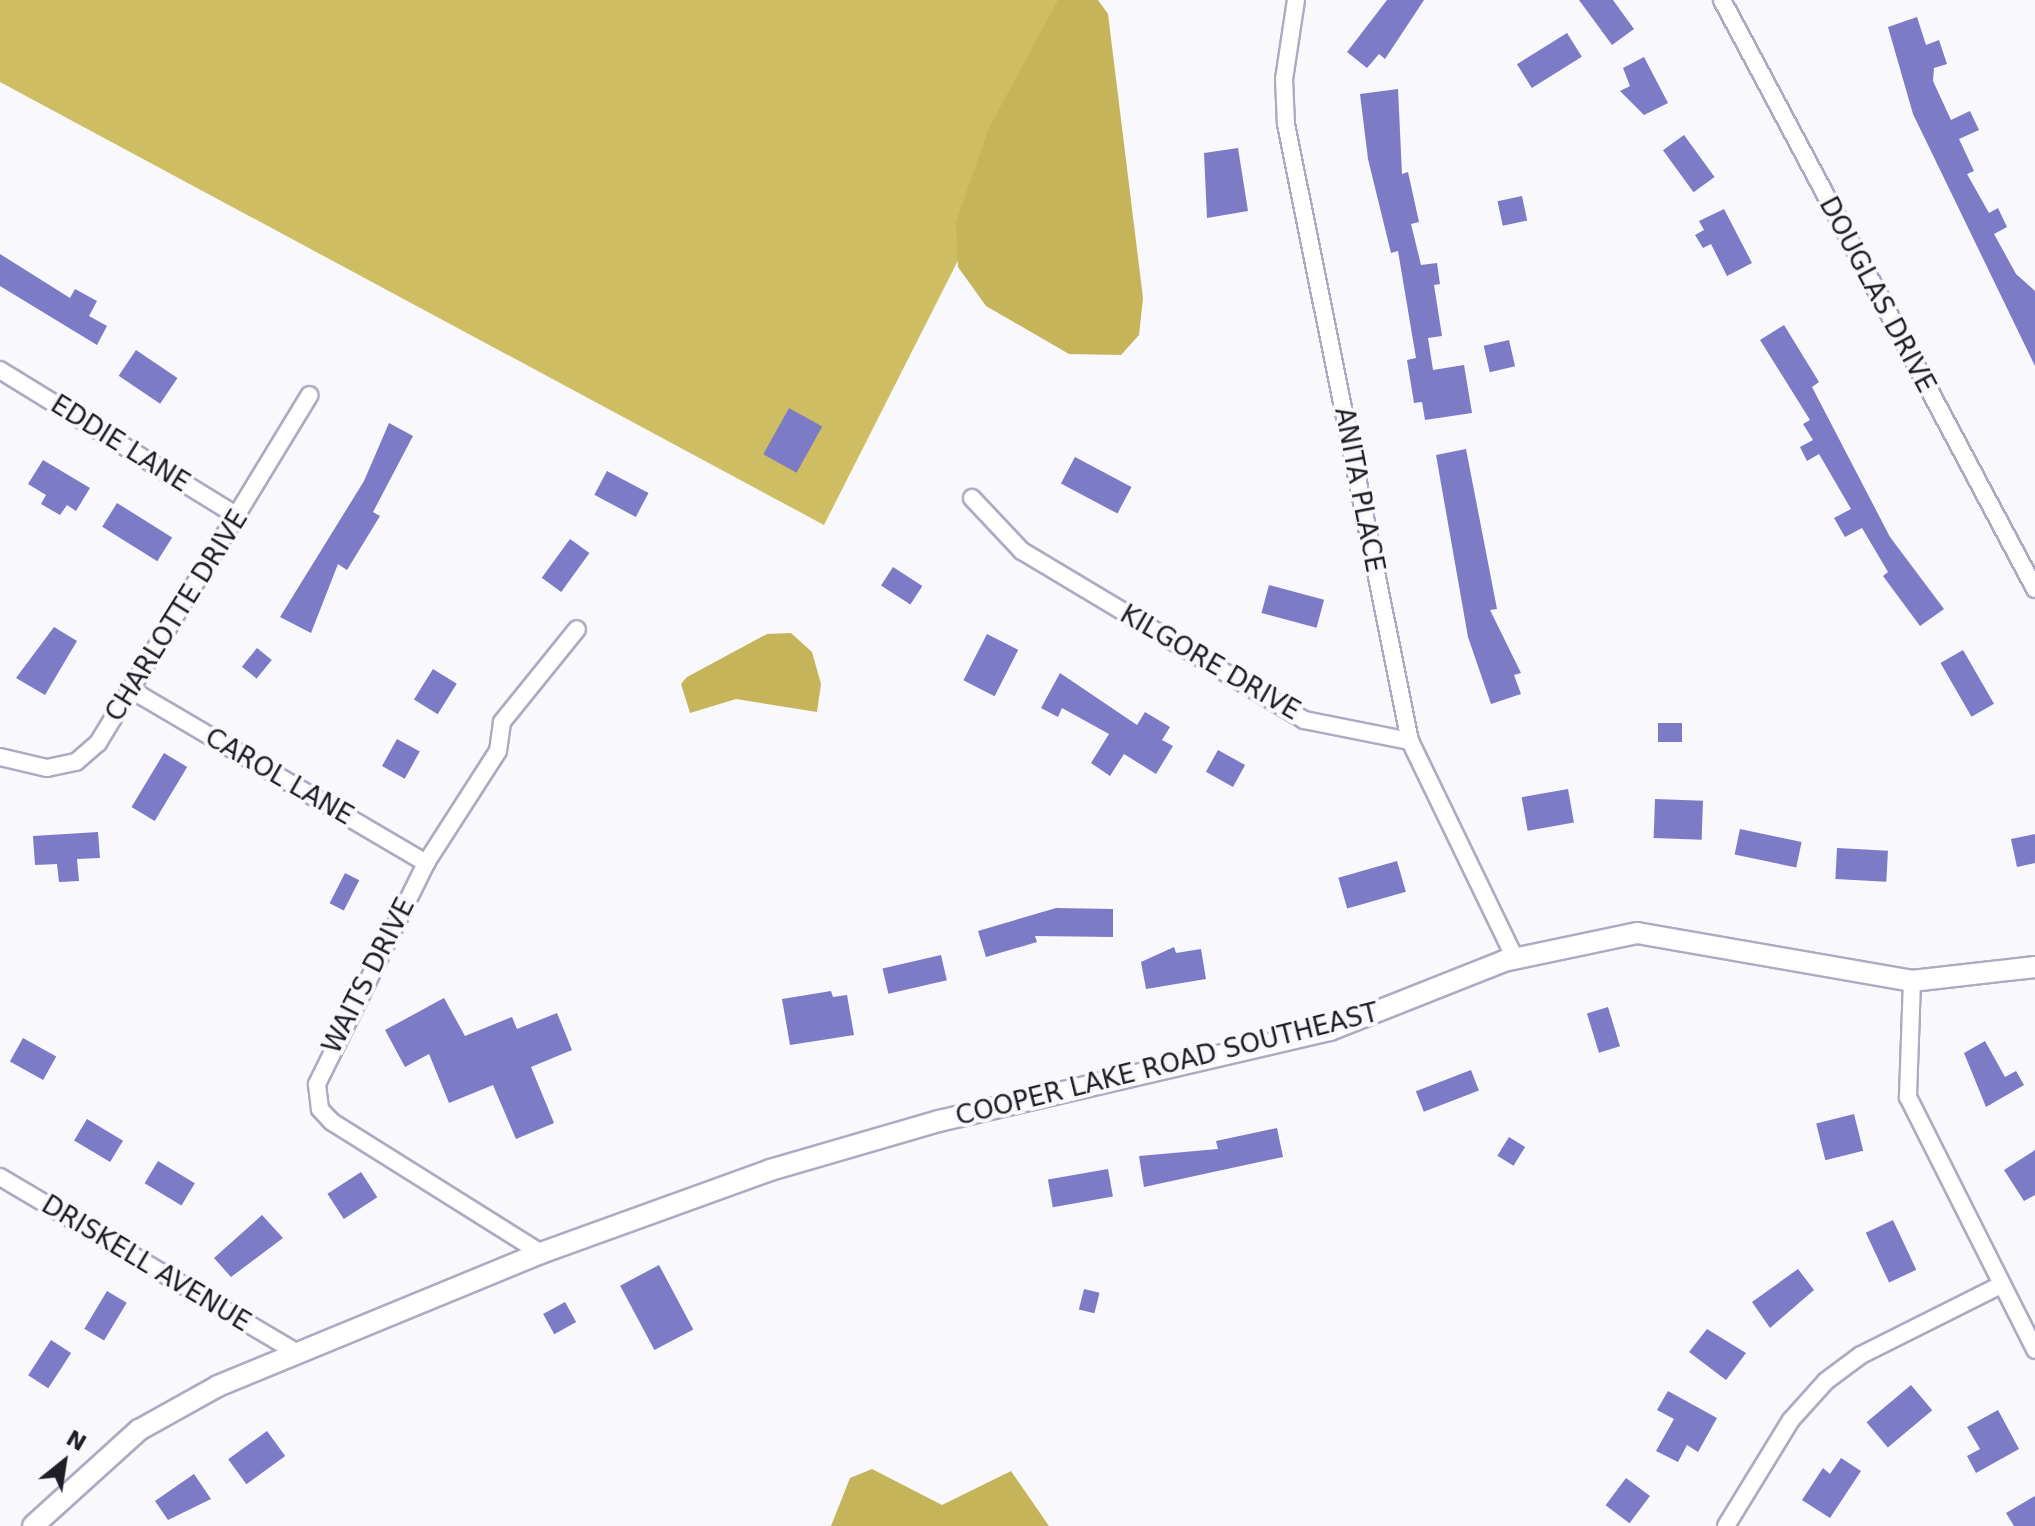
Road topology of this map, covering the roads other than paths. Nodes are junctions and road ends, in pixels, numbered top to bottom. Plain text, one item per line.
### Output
1 (1296, 0) edge
2 (1722, 0) edge
3 (0, 370) edge
4 (310, 395) dead end
5 (972, 498) dead end
6 (239, 517) junction
7 (2035, 589) edge
8 (577, 629) dead end
9 (133, 691) junction
10 (1410, 741) junction
11 (0, 757) edge
12 (426, 863) junction
13 (1515, 958) junction
14 (2035, 967) edge
15 (1912, 981) junction
16 (0, 1177) edge
17 (541, 1253) junction
18 (2001, 1285) junction
19 (293, 1350) junction
20 (2035, 1350) edge
21 (33, 1526) edge
22 (1726, 1526) edge

1 - 10 street, ANITA PLACE
2 - 7 street, DOUGLAS DRIVE
3 - 6 street, EDDIE LANE
4 - 6 street, CHARLOTTE DRIVE
5 - 10 street, KILGORE DRIVE
6 - 9 street, CHARLOTTE DRIVE
8 - 12 street, WAITS DRIVE
9 - 11 street, CHARLOTTE DRIVE
9 - 12 street, CAROL LANE
10 - 13 street, ANITA PLACE
12 - 17 street, WAITS DRIVE
13 - 15 street, COOPER LAKE ROAD SOUTHEAST
13 - 17 street, COOPER LAKE ROAD SOUTHEAST
14 - 15 street, COOPER LAKE ROAD SOUTHEAST
15 - 18 street
16 - 19 street, DRISKELL AVENUE
17 - 19 street, COOPER LAKE ROAD SOUTHEAST
18 - 20 street
18 - 22 street
19 - 21 street, COOPER LAKE ROAD SOUTHEAST

